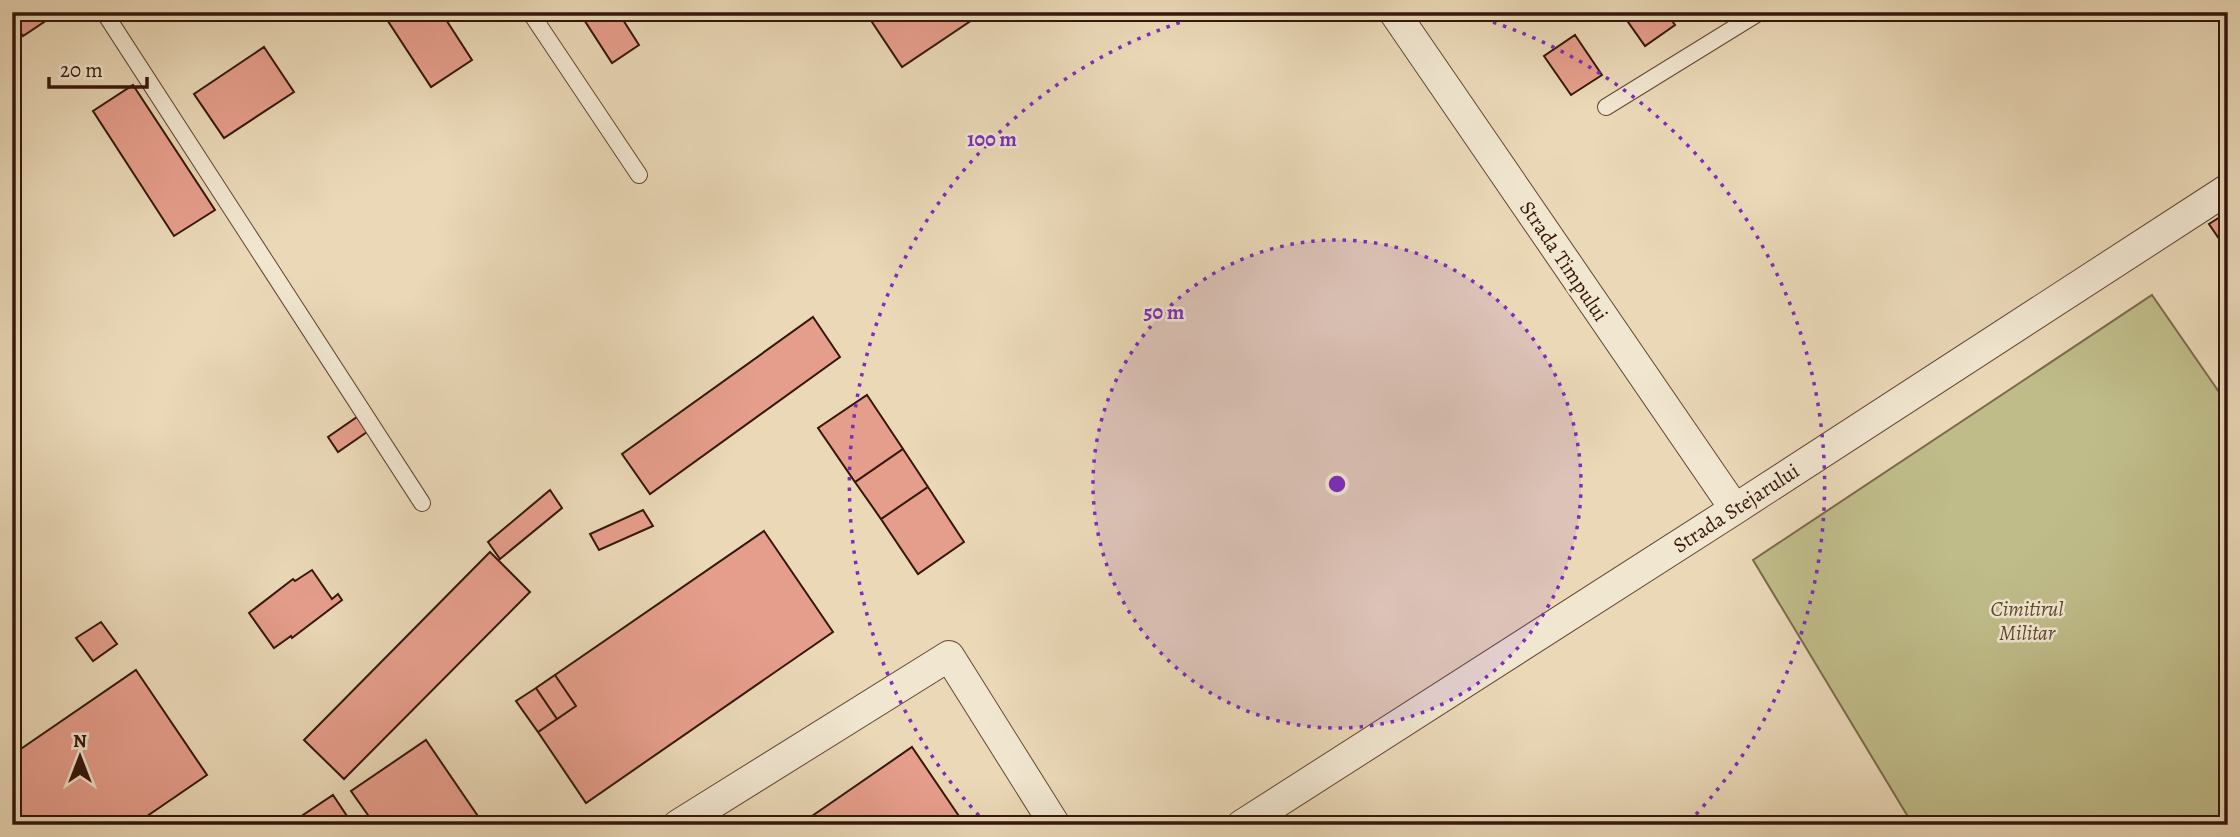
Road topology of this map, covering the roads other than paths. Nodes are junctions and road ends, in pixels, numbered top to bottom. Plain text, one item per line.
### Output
1 (104, 12) edge
2 (530, 12) edge
3 (1394, 12) edge
4 (1760, 12) edge
5 (1606, 107) dead end
6 (639, 175) dead end
7 (2228, 189) edge
8 (422, 503) dead end
9 (1735, 509) junction
10 (678, 825) edge
11 (1055, 825) edge
12 (1242, 825) edge

1 - 8 lane
2 - 6 lane
3 - 9 street, Strada Timpului
4 - 5 lane
7 - 9 street, Strada Stejarului
9 - 12 street, Strada Stejarului
10 - 11 street

